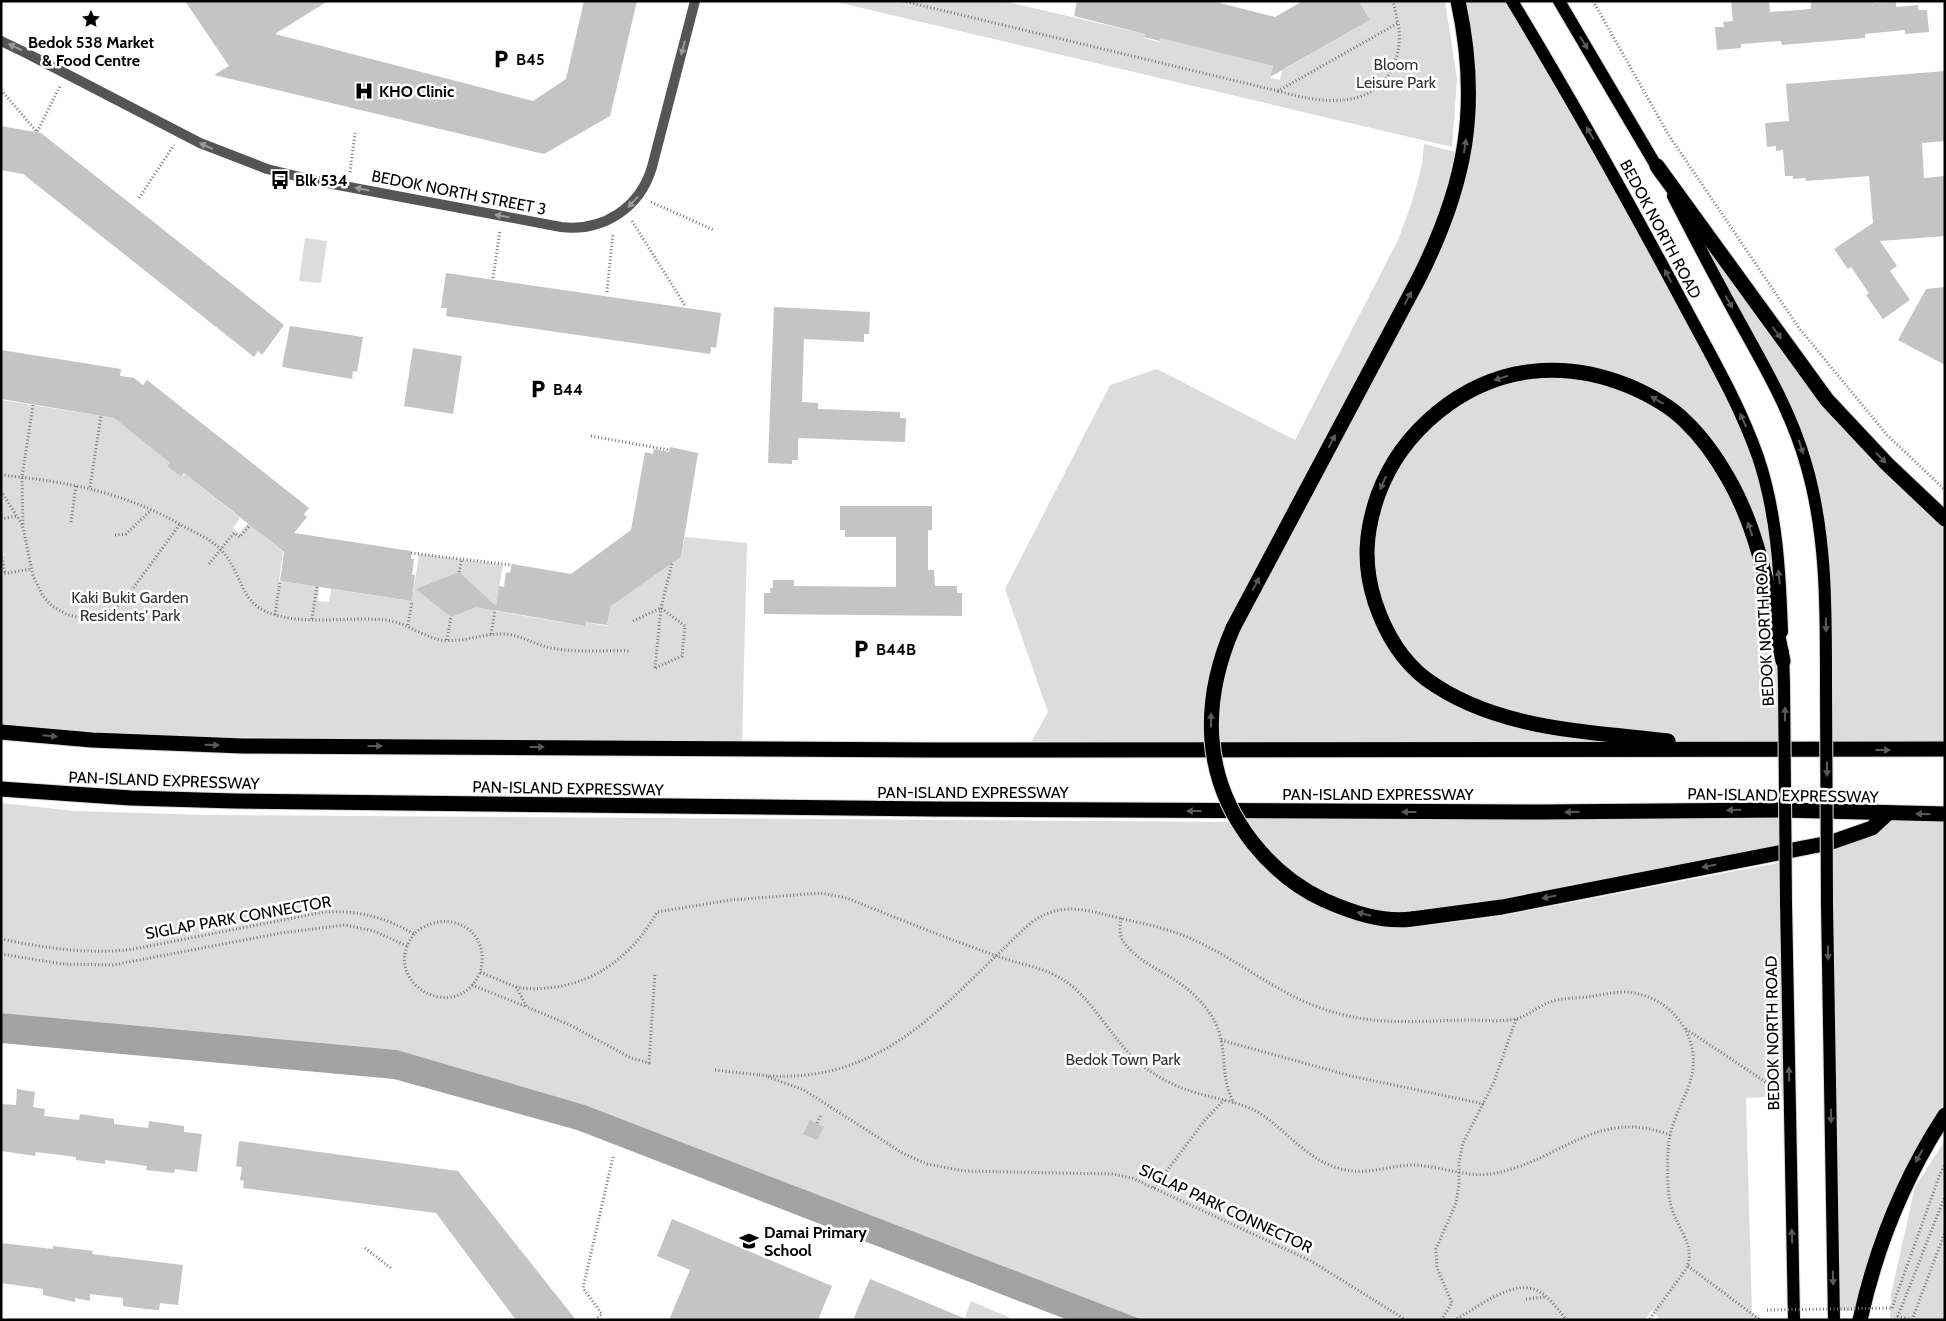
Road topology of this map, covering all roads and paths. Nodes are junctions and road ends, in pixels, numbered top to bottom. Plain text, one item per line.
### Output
1 (695, 1) edge
2 (903, 1) edge
3 (1393, 1) edge
4 (1458, 1) edge
5 (1512, 1) edge
6 (1559, 1) edge
7 (1593, 1) edge
8 (1398, 23) junction
9 (1, 42) edge
10 (67, 74) junction
11 (1, 90) edge
12 (1278, 91) junction
13 (180, 133) junction
14 (355, 133) dead end
15 (351, 162) dead end
16 (1657, 166) junction
17 (139, 198) dead end
18 (651, 202) dead end
19 (629, 224) dead end
20 (500, 226) dead end
21 (621, 228) dead end
22 (714, 230) dead end
23 (613, 232) junction
24 (604, 235) dead end
25 (493, 278) dead end
26 (607, 292) dead end
27 (686, 307) dead end
28 (33, 405) dead end
29 (101, 416) dead end
30 (592, 436) dead end
31 (669, 450) dead end
32 (1, 475) edge
33 (22, 477) junction
34 (76, 484) junction
35 (90, 487) junction
36 (1945, 490) edge
37 (1, 491) edge
38 (151, 510) junction
39 (17, 516) junction
40 (1, 519) edge
41 (1945, 519) edge
42 (71, 522) dead end
43 (180, 524) junction
44 (250, 525) dead end
45 (23, 527) junction
46 (115, 534) dead end
47 (221, 550) junction
48 (411, 553) dead end
49 (1, 554) edge
50 (462, 559) junction
51 (672, 563) dead end
52 (209, 564) dead end
53 (512, 565) dead end
54 (31, 569) junction
55 (459, 572) dead end
56 (3, 574) edge
57 (280, 580) dead end
58 (317, 586) dead end
59 (412, 601) dead end
60 (661, 608) junction
61 (495, 610) dead end
62 (275, 614) junction
63 (452, 617) dead end
64 (312, 619) junction
65 (633, 621) dead end
66 (408, 626) junction
67 (491, 634) junction
68 (447, 640) junction
69 (630, 651) dead end
70 (1783, 661) junction
71 (1, 732) edge
72 (1729, 749) junction
73 (1945, 750) edge
74 (1, 789) edge
75 (1886, 814) junction
76 (1945, 814) edge
77 (1121, 918) junction
78 (414, 934) junction
79 (1, 939) edge
80 (407, 946) junction
81 (1, 954) edge
82 (998, 956) junction
83 (480, 972) junction
84 (655, 973) dead end
85 (472, 985) junction
86 (516, 987) junction
87 (528, 1007) junction
88 (1516, 1019) junction
89 (1685, 1029) junction
90 (1221, 1040) junction
91 (715, 1070) dead end
92 (759, 1075) junction
93 (1790, 1099) junction
94 (1224, 1100) junction
95 (1234, 1103) junction
96 (1484, 1104) junction
97 (821, 1115) dead end
98 (1945, 1115) edge
99 (817, 1123) dead end
100 (1670, 1135) junction
101 (613, 1157) dead end
102 (1945, 1164) edge
103 (1459, 1173) junction
104 (1154, 1188) junction
105 (1945, 1196) edge
106 (1945, 1232) edge
107 (365, 1248) dead end
108 (1688, 1266) junction
109 (391, 1268) dead end
110 (1546, 1297) junction
111 (1526, 1299) dead end
112 (1766, 1310) dead end
113 (1650, 1319) edge
114 (595, 1320) edge
115 (1406, 1320) edge
116 (1440, 1320) edge
117 (1454, 1320) edge
118 (1567, 1320) edge
119 (1760, 1320) edge
120 (1794, 1320) edge
121 (1834, 1320) edge
122 (1860, 1320) edge
123 (1912, 1320) edge

1 -> 13 street, BEDOK NORTH STREET 3
2 - 12 path
3 - 8 path
75 -> 4 highway, bridge
70 -> 5 main road, BEDOK NORTH ROAD
6 -> 16 main road, BEDOK NORTH ROAD
7 - 36 path
8 - 12 path
8 - 12 path
10 -> 9 street, BEDOK NORTH STREET 3
10 - 11 path
10 - 13 street, BEDOK NORTH STREET 3
13 - 17 path
14 - 15 path
16 -> 41 highway
16 -> 121 main road, BEDOK NORTH ROAD, bridge
18 - 22 path
19 - 27 path
20 - 25 path
21 - 23 path
23 - 24 path
23 - 26 path
28 - 33 path
29 - 35 path
30 - 31 path
32 - 33 path
33 - 34 path
33 - 45 path
34 - 35 path
34 - 42 path
35 - 38 path
37 - 39 path
38 - 43 path
38 - 46 path
39 - 40 path
39 - 45 path
43 - 47 path
43 - 54 path
44 - 47 path
45 - 54 path
47 - 52 path
47 - 62 path
48 - 50 path
49 - 56 path
50 - 53 path
50 - 55 path
51 - 60 path
54 - 56 path
57 - 62 path
58 - 64 path
59 - 66 path
60 - 60 path
60 - 65 path
61 - 67 path
62 - 64 path
63 - 68 path
64 - 66 path
66 - 68 path
67 - 68 path
67 - 69 path
70 -> 72 highway
93 -> 70 main road, BEDOK NORTH ROAD, bridge
71 -> 72 highway
72 -> 73 highway
75 -> 74 highway, PAN-ISLAND EXPRESSWAY
76 -> 75 highway, PAN-ISLAND EXPRESSWAY
77 - 82 path
77 - 88 path
77 - 90 path
78 - 79 path, SIGLAP PARK CONNECTOR
78 - 80 path
78 - 83 path
80 - 81 path
80 - 85 path
82 - 86 path
82 - 92 path
82 - 94 path
83 - 85 path
83 - 86 path
84 - 87 path
85 - 87 path
86 - 87 path
88 - 89 path
88 - 96 path
89 - 93 path
89 - 100 path
90 - 95 path
90 - 96 path
91 - 92 path, SIGLAP PARK CONNECTOR
92 - 104 path, SIGLAP PARK CONNECTOR
120 -> 93 main road, BEDOK NORTH ROAD
94 - 95 path
94 - 104 path
95 - 103 path
96 - 103 path
97 - 99 path
98 -> 122 highway
100 - 103 path
100 - 108 path
101 - 114 path
102 - 112 path, bridge
103 - 116 path
104 - 115 path, SIGLAP PARK CONNECTOR
105 - 123 path
106 - 123 path
107 - 109 path
108 - 113 path
108 - 119 path
110 - 111 path
110 - 117 path
110 - 118 path

